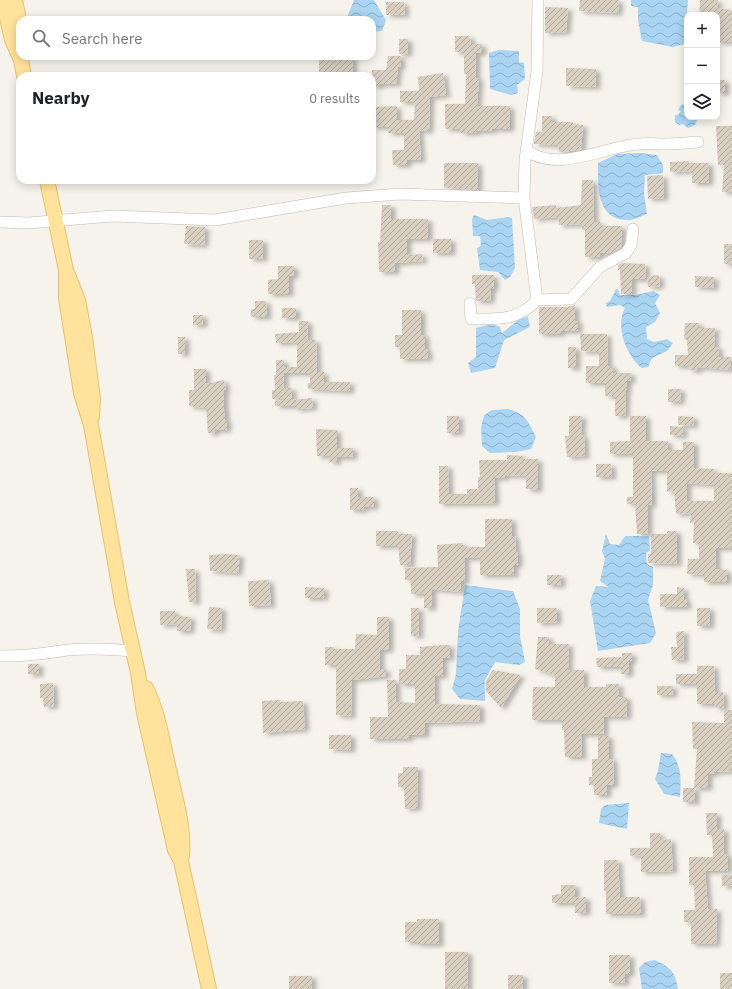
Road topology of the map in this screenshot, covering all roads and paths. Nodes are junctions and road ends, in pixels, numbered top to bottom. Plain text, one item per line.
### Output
1 (3, 0) edge
2 (15, 0) edge
3 (538, 0) edge
4 (18, 16) edge
5 (16, 48) edge
6 (21, 60) edge
7 (23, 72) edge
8 (698, 142) dead end
9 (526, 150) junction
10 (48, 184) edge
11 (524, 198) junction
12 (0, 222) edge
13 (56, 222) junction
14 (633, 229) dead end
15 (537, 300) junction
16 (470, 303) dead end
17 (134, 651) junction
18 (0, 656) edge
19 (209, 989) edge

1 - 5 main road
2 - 4 main road
3 - 9 street
6 - 7 main road
8 - 9 street
9 - 11 street
10 - 13 main road
11 - 13 street
11 - 15 street
12 - 13 street
13 - 17 main road
14 - 15 street
15 - 16 street
17 - 18 street
17 - 19 main road

